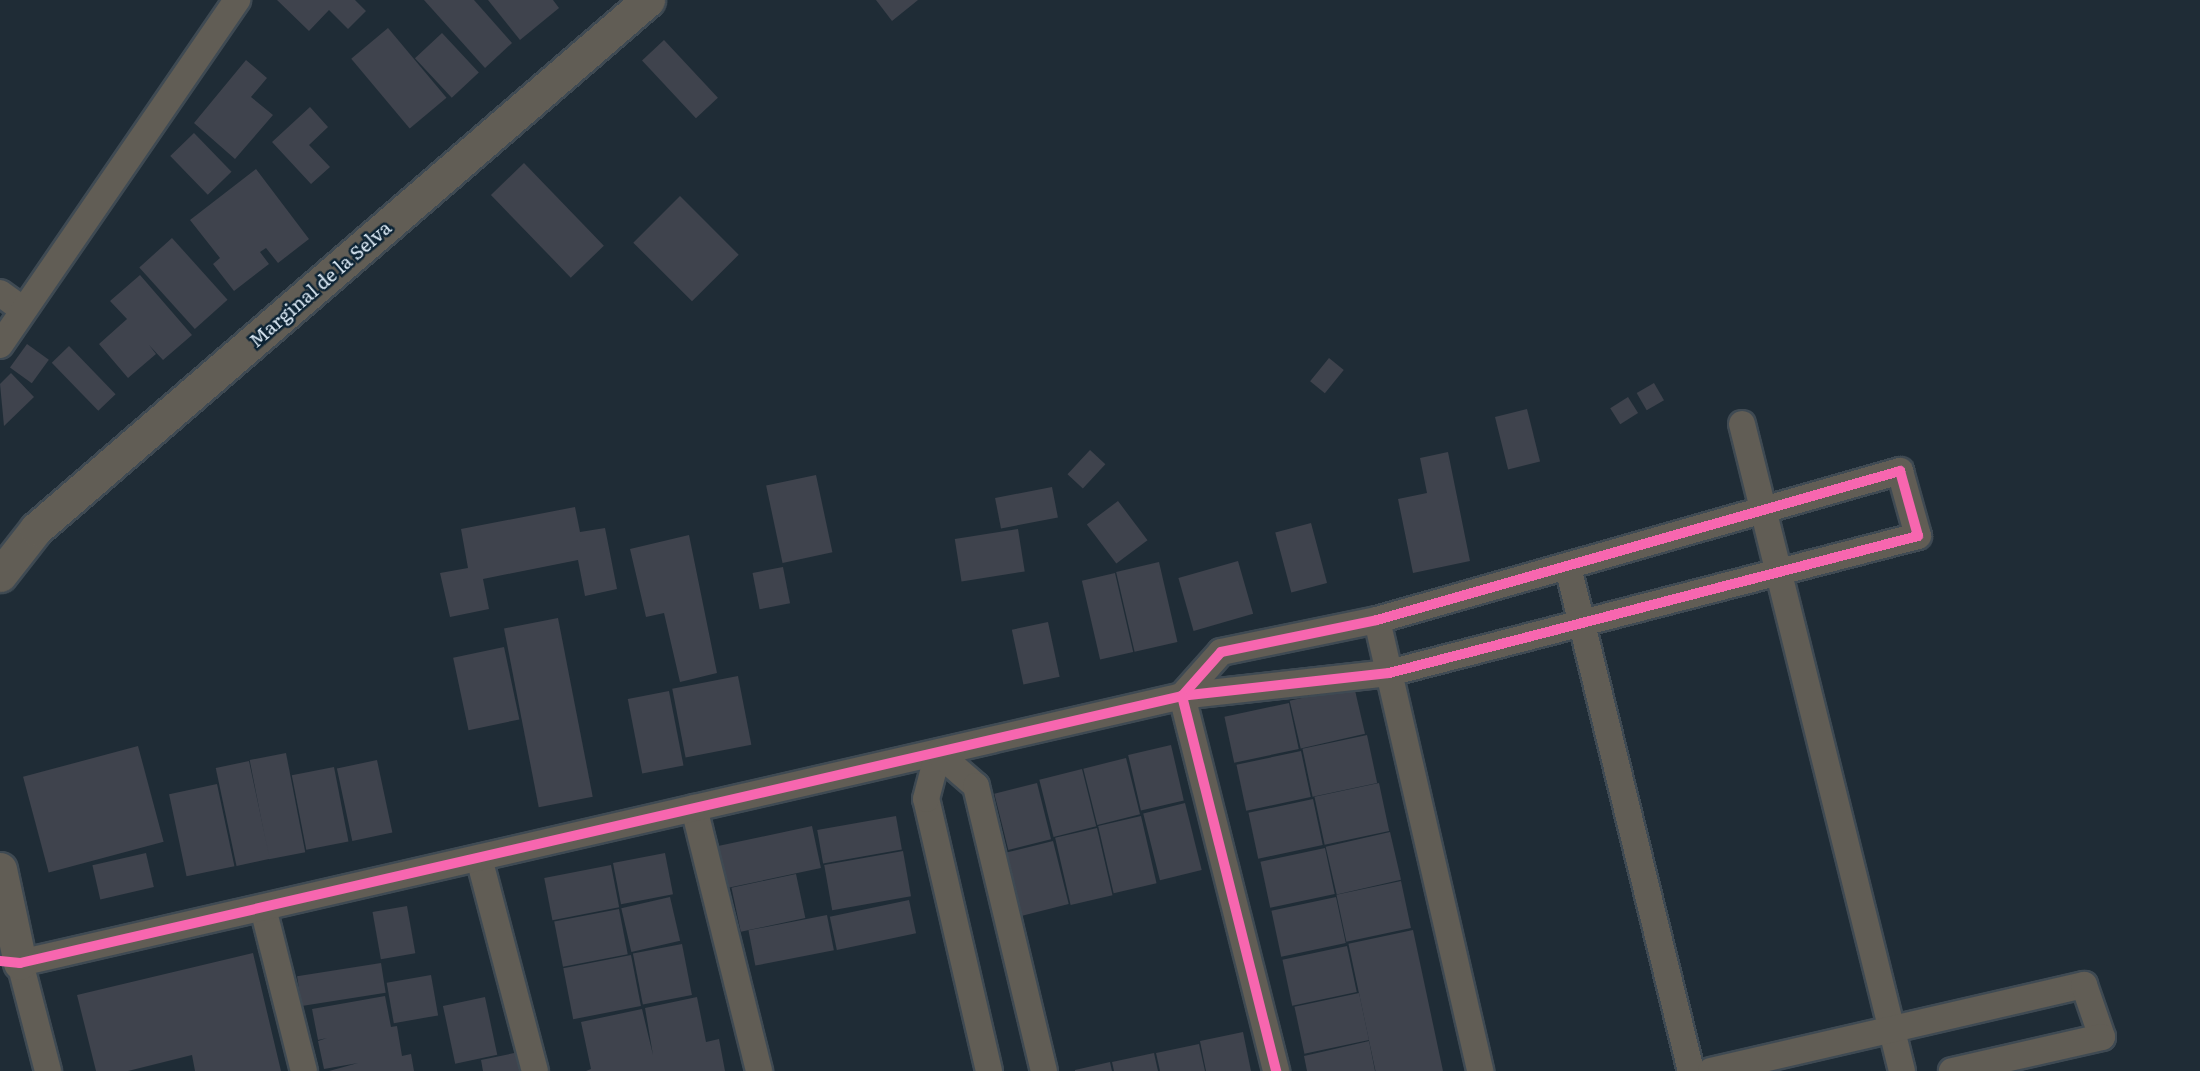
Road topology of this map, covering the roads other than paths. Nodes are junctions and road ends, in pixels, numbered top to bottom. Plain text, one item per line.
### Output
1 (237, 0) edge
2 (648, 0) edge
3 (0, 293) edge
4 (22, 309) junction
5 (0, 345) edge
6 (1742, 424) dead end
7 (1766, 510) junction
8 (1568, 567) junction
9 (1781, 571) junction
10 (0, 575) edge
11 (1377, 620) junction
12 (1582, 623) junction
13 (1389, 673) junction
14 (1182, 696) junction
15 (938, 752) junction
16 (694, 808) junction
17 (479, 858) junction
18 (0, 869) edge
19 (264, 908) junction
20 (7, 970) edge
21 (1892, 1029) junction
22 (48, 1071) edge
23 (304, 1071) edge
24 (535, 1071) edge
25 (760, 1071) edge
26 (989, 1071) edge
27 (1044, 1071) edge
28 (1276, 1071) edge
29 (1480, 1071) edge
30 (1691, 1071) edge
31 (1711, 1071) edge
32 (1902, 1071) edge
33 (1952, 1071) edge

1 - 4 street
2 - 10 street, Marginal de la Selva
3 - 4 street
4 - 5 street
6 - 7 street
7 - 8 street
7 - 9 street
7 - 9 street
8 - 11 street
8 - 12 street
9 - 12 street
9 - 21 street
11 - 13 street
11 - 14 street
12 - 13 street
12 - 30 street
13 - 14 street
13 - 29 street
14 - 15 street
14 - 28 street
15 - 16 street
15 - 26 street
15 - 27 street
16 - 17 street
16 - 25 street
17 - 19 street
17 - 24 street
18 - 20 street
19 - 20 street
19 - 23 street
20 - 22 street
21 - 31 street
21 - 32 street
21 - 33 street

